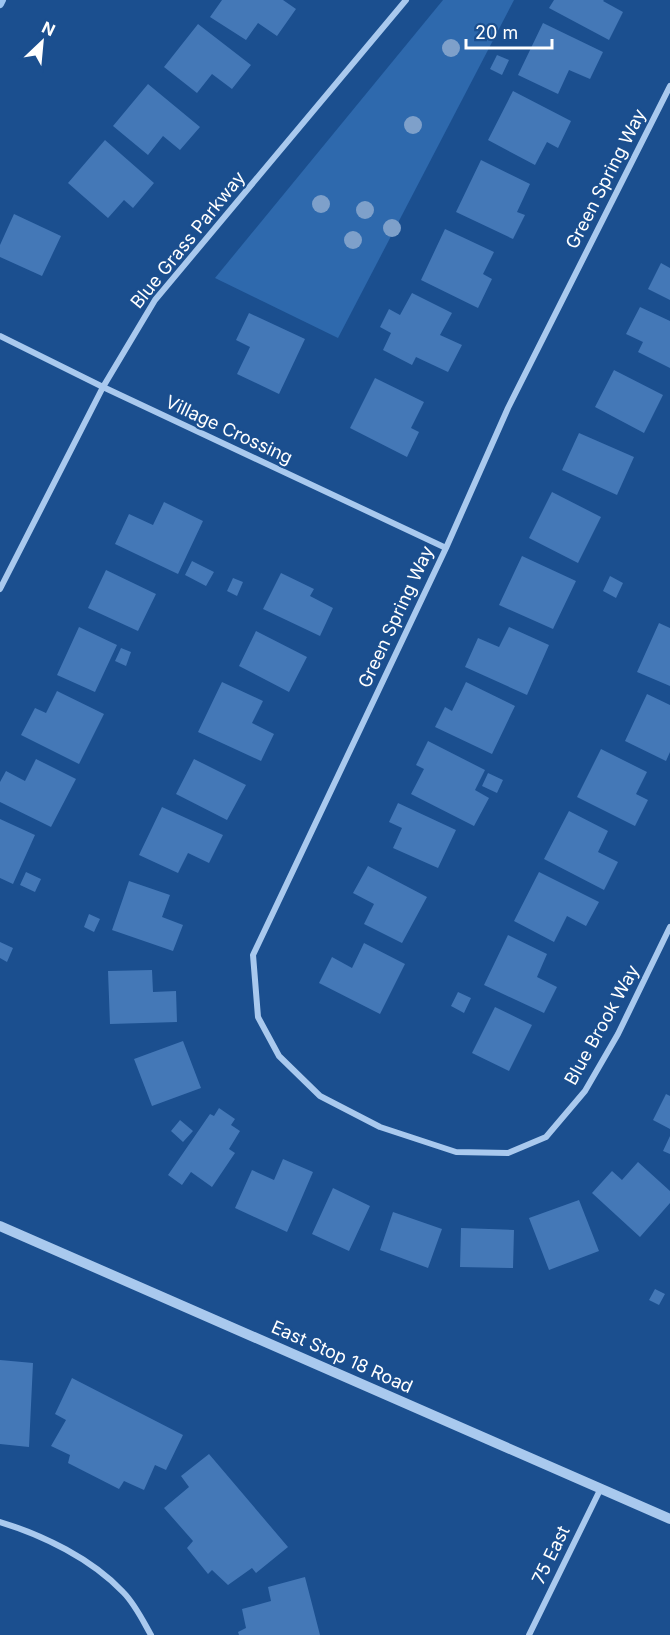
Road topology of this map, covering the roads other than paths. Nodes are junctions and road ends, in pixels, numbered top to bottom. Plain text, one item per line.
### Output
1 (406, 0) edge
2 (670, 86) edge
3 (0, 336) edge
4 (103, 387) junction
5 (446, 548) junction
6 (0, 589) edge
7 (670, 927) edge
8 (380, 1127) joint
9 (0, 1226) edge
10 (601, 1488) junction
11 (670, 1519) edge
12 (0, 1522) edge
13 (150, 1635) edge
14 (529, 1635) edge

1 - 4 street, Blue Grass Parkway
2 - 5 street, Green Spring Way
3 - 4 street, Village Crossing
4 - 5 street, Village Crossing
4 - 6 street, Blue Grass Parkway
5 - 8 street, Green Spring Way
7 - 8 street, Blue Brook Way
9 - 10 street, East Stop 18 Road
10 - 11 street, East Stop 18 Road
10 - 14 street, 75 East
12 - 13 street

